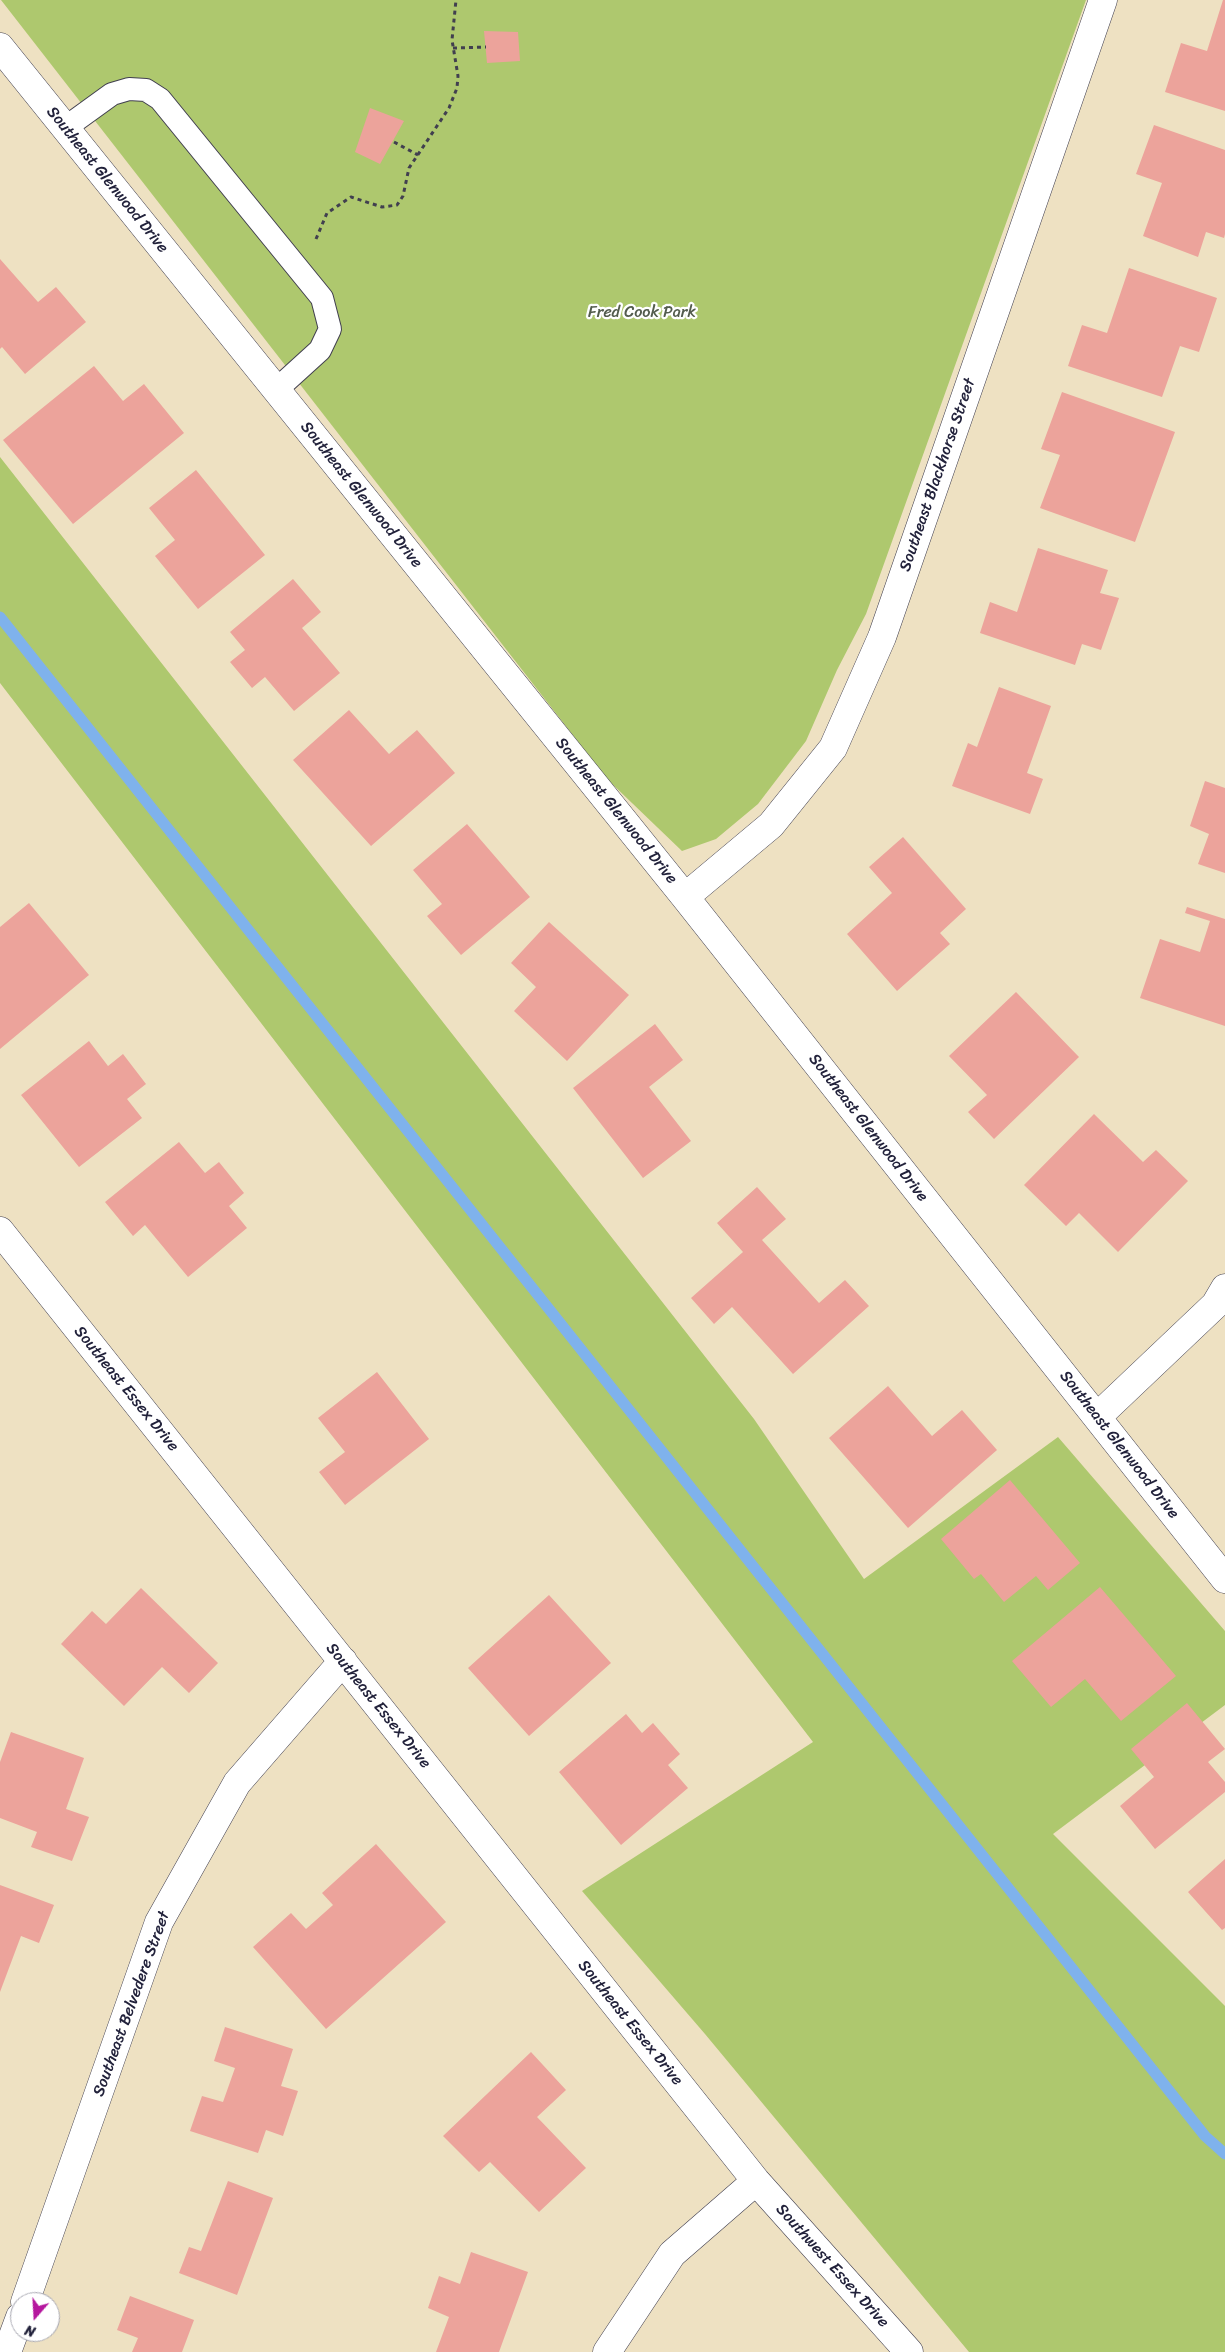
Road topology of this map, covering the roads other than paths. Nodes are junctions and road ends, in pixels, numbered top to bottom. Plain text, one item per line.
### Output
1 (1103, 0) edge
2 (0, 47) edge
3 (65, 128) junction
4 (276, 390) junction
5 (685, 897) junction
6 (0, 1231) edge
7 (1225, 1288) edge
8 (1097, 1417) junction
9 (1225, 1579) edge
10 (342, 1661) junction
11 (756, 2181) junction
12 (29, 2292) edge
13 (606, 2352) edge
14 (908, 2352) edge

1 - 5 street, Southeast Blackhorse Street
2 - 3 street, Southeast Glenwood Drive
3 - 4 street, Southeast Glenwood Drive
3 - 4 lane
4 - 5 street, Southeast Glenwood Drive
5 - 8 street, Southeast Glenwood Drive
6 - 10 street, Southeast Essex Drive
7 - 8 street
8 - 9 street, Southeast Glenwood Drive
10 - 11 street, Southeast Essex Drive
10 - 12 street, Southeast Belvedere Street
11 - 13 street
11 - 14 street, Southwest Essex Drive

